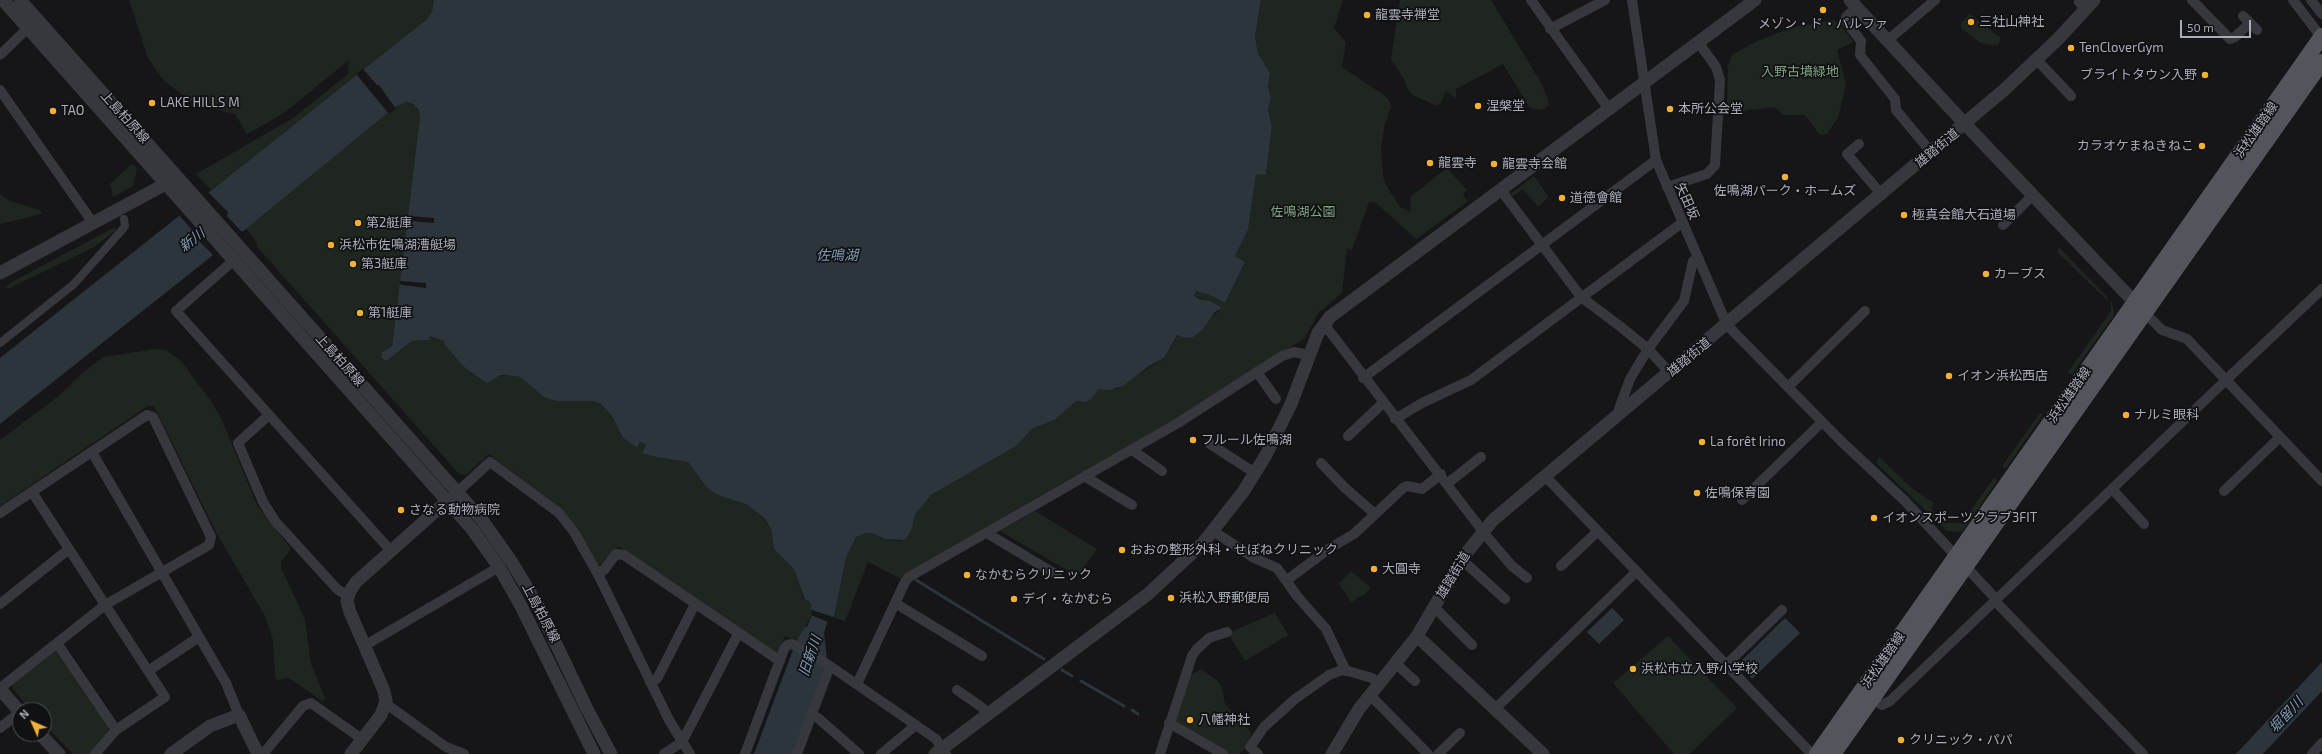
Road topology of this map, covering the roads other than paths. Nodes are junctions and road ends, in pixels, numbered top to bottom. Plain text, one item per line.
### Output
1 (3, 0) edge
2 (20, 0) edge
3 (1532, 0) edge
4 (1605, 0) edge
5 (1632, 0) edge
6 (1935, 0) edge
7 (2192, 0) edge
8 (2293, 0) edge
9 (2311, 0) edge
10 (1750, 2) edge
11 (2086, 3) edge
12 (1854, 4) edge
13 (2322, 14) edge
14 (2250, 23) dead end
15 (28, 28) junction
16 (1550, 28) junction
17 (2322, 37) edge
18 (1887, 40) junction
19 (1698, 42) junction
20 (0, 55) edge
21 (2037, 60) junction
22 (2322, 62) edge
23 (1644, 82) junction
24 (0, 90) edge
25 (2071, 96) dead end
26 (1609, 109) junction
27 (1965, 124) junction
28 (1859, 144) dead end
29 (1931, 152) junction
30 (1656, 160) junction
31 (178, 177) junction
32 (166, 184) junction
33 (1667, 187) junction
34 (1500, 190) junction
35 (1882, 195) junction
36 (2033, 195) junction
37 (124, 218) dead end
38 (1683, 222) junction
39 (93, 223) junction
40 (2003, 225) dead end
41 (1542, 245) junction
42 (231, 258) junction
43 (1699, 259) junction
44 (0, 273) edge
45 (2322, 289) edge
46 (1581, 297) junction
47 (2140, 307) junction
48 (1865, 311) dead end
49 (1324, 324) junction
50 (1727, 325) junction
51 (0, 343) edge
52 (1648, 349) junction
53 (1308, 355) junction
54 (1257, 372) junction
55 (1670, 373) junction
56 (1363, 378) junction
57 (2226, 380) junction
58 (1788, 387) junction
59 (1276, 399) dead end
60 (1383, 403) junction
61 (1622, 413) junction
62 (269, 415) junction
63 (1395, 419) junction
64 (1822, 422) junction
65 (1348, 436) dead end
66 (2280, 437) junction
67 (1210, 444) dead end
68 (1133, 449) junction
69 (92, 452) junction
70 (1482, 457) dead end
71 (1321, 463) dead end
72 (1162, 471) dead end
73 (1255, 473) junction
74 (1441, 474) junction
75 (1086, 475) junction
76 (1545, 476) junction
77 (2322, 481) edge
78 (1448, 483) junction
79 (2112, 489) junction
80 (2224, 491) dead end
81 (32, 492) junction
82 (458, 492) junction
83 (1742, 500) dead end
84 (447, 501) junction
85 (1132, 505) dead end
86 (0, 513) edge
87 (1375, 514) junction
88 (2144, 524) dead end
89 (1483, 530) junction
90 (1213, 531) junction
91 (1598, 531) junction
92 (988, 532) junction
93 (69, 549) junction
94 (390, 551) junction
95 (1462, 559) junction
96 (1961, 562) junction
97 (1562, 566) dead end
98 (499, 567) junction
99 (1637, 571) junction
100 (162, 572) junction
101 (598, 573) junction
102 (1057, 575) dead end
103 (1527, 578) dead end
104 (1287, 580) junction
105 (348, 596) junction
106 (1505, 600) dead end
107 (1996, 600) junction
108 (895, 603) junction
109 (0, 604) edge
110 (695, 604) junction
111 (105, 605) junction
112 (1433, 609) junction
113 (1782, 610) dead end
114 (1227, 632) dead end
115 (738, 634) junction
116 (1417, 636) junction
117 (199, 637) junction
118 (57, 643) junction
119 (1472, 645) dead end
120 (364, 646) junction
121 (982, 656) dead end
122 (780, 661) junction
123 (1396, 663) junction
124 (829, 665) junction
125 (1726, 665) junction
126 (148, 671) junction
127 (1346, 671) junction
128 (1415, 681) dead end
129 (650, 682) junction
130 (1379, 683) junction
131 (857, 684) junction
132 (0, 689) edge
133 (957, 690) dead end
134 (1370, 695) junction
135 (1872, 699) junction
136 (12, 703) edge
137 (385, 703) junction
138 (1495, 708) junction
139 (987, 714) junction
140 (239, 715) junction
141 (811, 715) junction
142 (12, 718) edge
143 (1169, 723) junction
144 (916, 725) junction
145 (0, 728) edge
146 (116, 730) junction
147 (1460, 733) dead end
148 (362, 740) junction
149 (48, 742) edge
150 (682, 742) junction
151 (2322, 744) edge
152 (443, 750) edge
153 (1247, 750) edge
154 (941, 752) edge
155 (59, 754) edge
156 (95, 754) edge
157 (171, 754) edge
158 (258, 754) edge
159 (263, 754) edge
160 (351, 754) edge
161 (464, 754) edge
162 (594, 754) edge
163 (611, 754) edge
164 (664, 754) edge
165 (690, 754) edge
166 (745, 754) edge
167 (798, 754) edge
168 (859, 754) edge
169 (881, 754) edge
170 (1160, 754) edge
171 (1223, 754) edge
172 (1258, 754) edge
173 (1332, 754) edge
174 (1428, 754) edge
175 (1438, 754) edge
176 (1543, 754) edge
177 (1814, 754) edge
178 (1817, 754) edge
179 (1833, 754) edge
180 (2143, 754) edge
181 (2312, 754) edge

1 - 15 street, 上島柏原線
2 - 31 street, 上島柏原線
3 - 16 street
4 - 16 street
5 - 23 street, 矢田坂
6 - 18 street
7 - 14 street
8 - 17 street
9 - 13 street
10 - 19 street
11 - 21 street, 雄踏街道
12 - 18 street
12 - 29 street
15 - 20 street
15 - 32 street, 上島柏原線
16 - 26 street
17 - 47 main road, 浜松雄踏線
18 - 27 street
19 - 23 street
19 - 33 street
21 - 25 street
21 - 27 street, 雄踏街道
22 - 47 main road, 浜松雄踏線
23 - 26 street
23 - 30 street, 矢田坂
24 - 39 street
26 - 34 street
27 - 29 street, 雄踏街道
27 - 36 street
28 - 35 street
29 - 35 street, 雄踏街道
30 - 33 street, 矢田坂
30 - 41 street
31 - 32 street
31 - 82 street, 上島柏原線
32 - 39 street
32 - 42 street, 上島柏原線
33 - 38 street, 矢田坂
34 - 41 street
34 - 49 street
35 - 50 street, 雄踏街道
36 - 40 street
36 - 47 street
37 - 51 street
38 - 43 street, 矢田坂
38 - 46 street
39 - 44 street
41 - 46 street
41 - 56 street
42 - 62 street
42 - 84 street, 上島柏原線
43 - 50 street, 矢田坂
43 - 52 street
45 - 57 street
46 - 52 street
46 - 63 street
47 - 57 street
47 - 96 main road, 浜松雄踏線
48 - 58 street
49 - 53 street
49 - 56 street
50 - 55 street, 雄踏街道
50 - 58 street
52 - 55 street
52 - 61 street
53 - 54 street
53 - 73 street
54 - 59 street
54 - 68 street
55 - 61 street, 雄踏街道
56 - 60 street
57 - 66 street
57 - 79 street
58 - 64 street
60 - 63 street
60 - 65 street
61 - 76 street, 雄踏街道
62 - 94 street
62 - 105 street
63 - 74 street
64 - 83 street
64 - 96 street
66 - 77 street
66 - 80 street
67 - 73 street
68 - 72 street
68 - 75 street
69 - 81 street
69 - 100 street
69 - 100 street
70 - 78 street
71 - 87 street
73 - 90 street
74 - 78 street
74 - 87 street
75 - 85 street
75 - 92 street
76 - 89 street, 雄踏街道
76 - 91 street
78 - 89 street
79 - 88 street
79 - 107 street
81 - 86 street
81 - 93 street
82 - 84 street
82 - 101 street
82 - 163 street, 上島柏原線
84 - 94 street
84 - 98 street, 上島柏原線
87 - 104 street
89 - 95 street, 雄踏街道
89 - 103 street
90 - 104 street
90 - 139 street
91 - 97 street
91 - 99 street
92 - 102 street
92 - 108 street
93 - 109 street
93 - 111 street
94 - 105 street
95 - 106 street
95 - 112 street, 雄踏街道
96 - 107 street
96 - 135 main road, 浜松雄踏線
96 - 178 main road, 浜松雄踏線
98 - 120 street
98 - 162 street, 上島柏原線
99 - 125 street
99 - 138 street
100 - 111 street
100 - 117 street
101 - 110 street
101 - 129 street
104 - 127 street
105 - 120 street
107 - 135 street
107 - 180 street
108 - 121 street
108 - 131 street
110 - 115 street
110 - 129 street
111 - 118 street
111 - 126 street
112 - 116 street, 雄踏街道
112 - 119 street
113 - 125 street
114 - 143 street
115 - 122 street
115 - 150 street
116 - 123 street, 雄踏街道
116 - 138 street
117 - 126 street
117 - 140 street
118 - 132 street
118 - 146 street
120 - 137 street
122 - 124 street
122 - 166 street
123 - 128 street
123 - 130 street, 雄踏街道
124 - 131 street
124 - 141 street
125 - 177 street
126 - 146 street
127 - 130 street
127 - 153 street
129 - 150 street
130 - 134 street, 雄踏街道
131 - 144 street
132 - 136 street
133 - 139 street
134 - 173 street, 雄踏街道
134 - 174 street
135 - 179 main road, 浜松雄踏線
137 - 148 street
137 - 152 street
138 - 176 street
139 - 154 street
140 - 157 street
140 - 158 street
141 - 167 street
141 - 168 street
142 - 145 street
143 - 170 street
143 - 171 street
144 - 154 street
144 - 169 street
146 - 156 street
147 - 175 street
148 - 159 street
148 - 160 street
149 - 155 street
150 - 164 street
150 - 165 street
151 - 181 street
152 - 161 street
153 - 172 street

